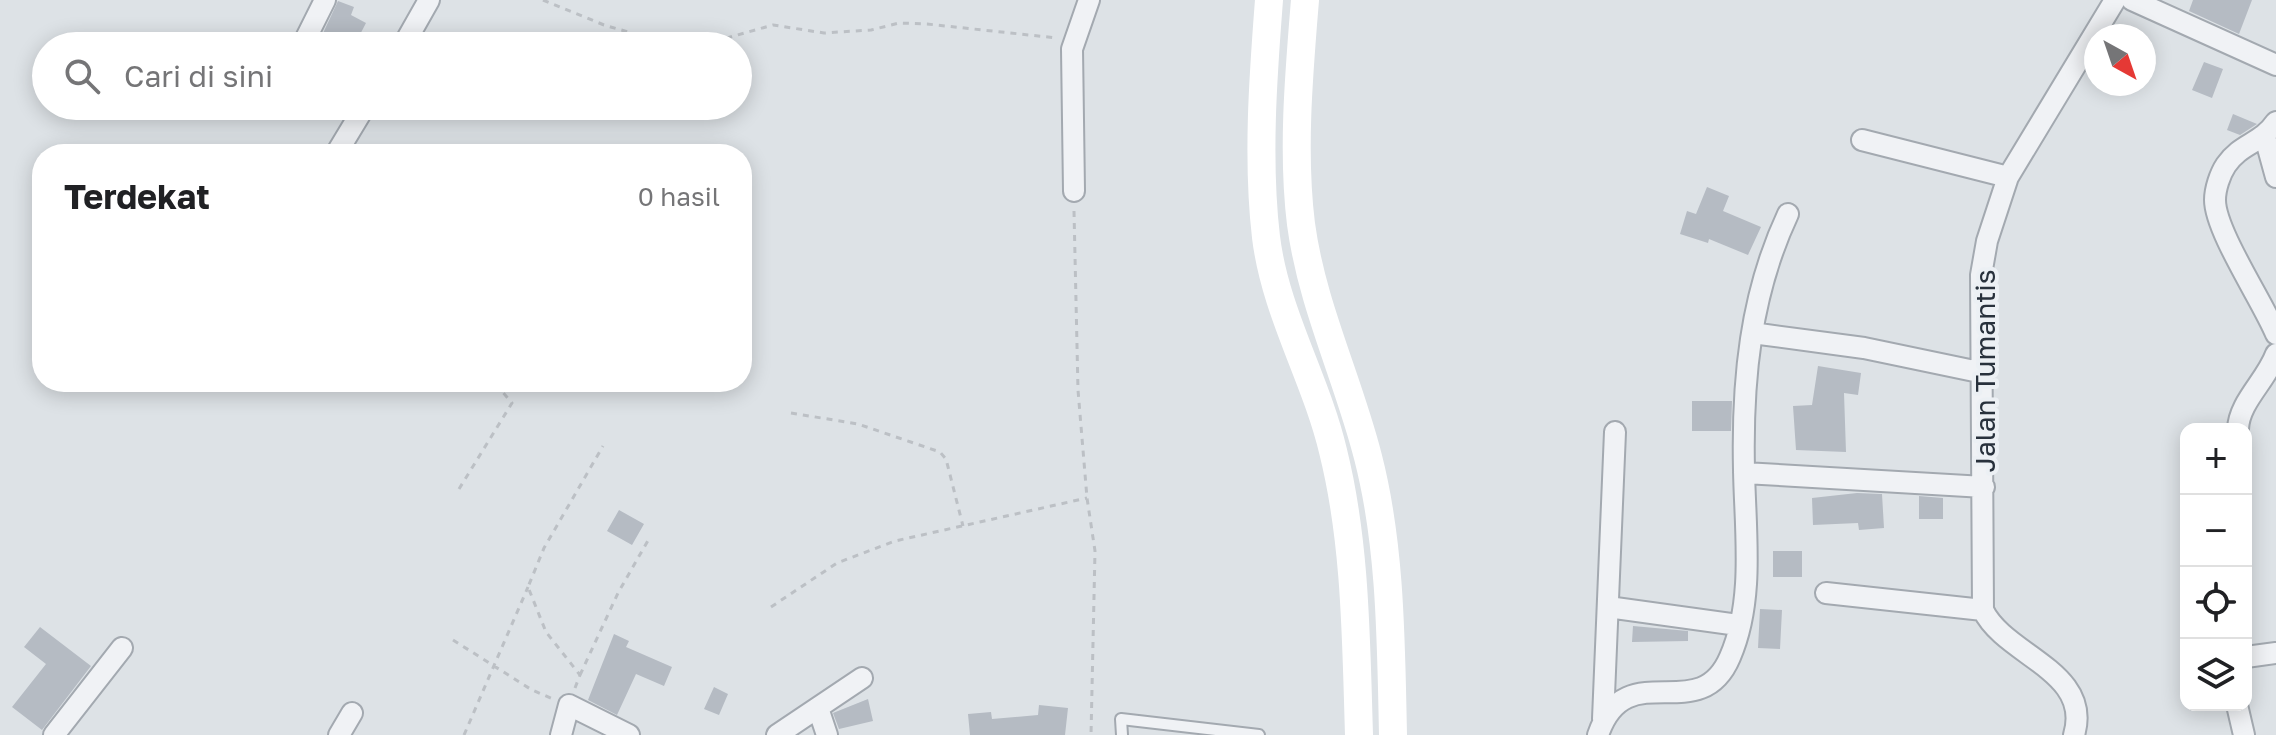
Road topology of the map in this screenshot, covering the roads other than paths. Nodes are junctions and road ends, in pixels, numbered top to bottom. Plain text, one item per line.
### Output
1 (325, 0) edge
2 (429, 0) edge
3 (1089, 0) edge
4 (1269, 0) edge
5 (1305, 0) edge
6 (2115, 0) edge
7 (2132, 0) edge
8 (309, 32) edge
9 (411, 32) edge
10 (2276, 65) edge
11 (357, 120) edge
12 (2271, 130) edge
13 (1862, 140) dead end
14 (342, 144) edge
15 (2008, 177) junction
16 (2276, 177) edge
17 (1074, 191) road end
18 (1788, 214) dead end
19 (1752, 333) junction
20 (2276, 334) edge
21 (2276, 354) edge
22 (1979, 372) junction
23 (2239, 423) edge
24 (1615, 432) dead end
25 (1744, 473) junction
26 (1984, 487) junction
27 (1826, 593) dead end
28 (1608, 607) junction
29 (1983, 610) junction
30 (1738, 625) junction
31 (122, 648) dead end
32 (2276, 653) edge
33 (2252, 656) edge
34 (862, 678) dead end
35 (818, 708) junction
36 (2238, 711) edge
37 (352, 713) dead end
38 (1600, 727) edge
39 (54, 735) edge
40 (339, 735) edge
41 (561, 735) edge
42 (629, 735) edge
43 (777, 735) edge
44 (827, 735) edge
45 (1122, 735) edge
46 (1259, 735) edge
47 (1359, 735) edge
48 (1393, 735) edge
49 (2074, 735) edge
50 (2244, 735) edge

1 - 8 street
2 - 9 street
3 - 17 street
4 - 47 street
5 - 48 street
6 - 15 street, Jalan Tumantis
7 - 10 street
11 - 14 street
12 - 16 street
12 - 20 street
13 - 15 street
15 - 22 street, Jalan Tumantis
18 - 19 street
19 - 22 street
19 - 25 street
21 - 23 street
22 - 26 street, Jalan Tumantis
24 - 28 street
25 - 26 street
25 - 30 street
26 - 29 street, Jalan Tumantis
27 - 29 street
28 - 30 street
28 - 38 street
29 - 49 street
30 - 38 street
31 - 39 street
32 - 33 street
34 - 35 street
35 - 43 street
35 - 44 street
36 - 50 street
37 - 40 street
41 - 42 street
45 - 46 lane

